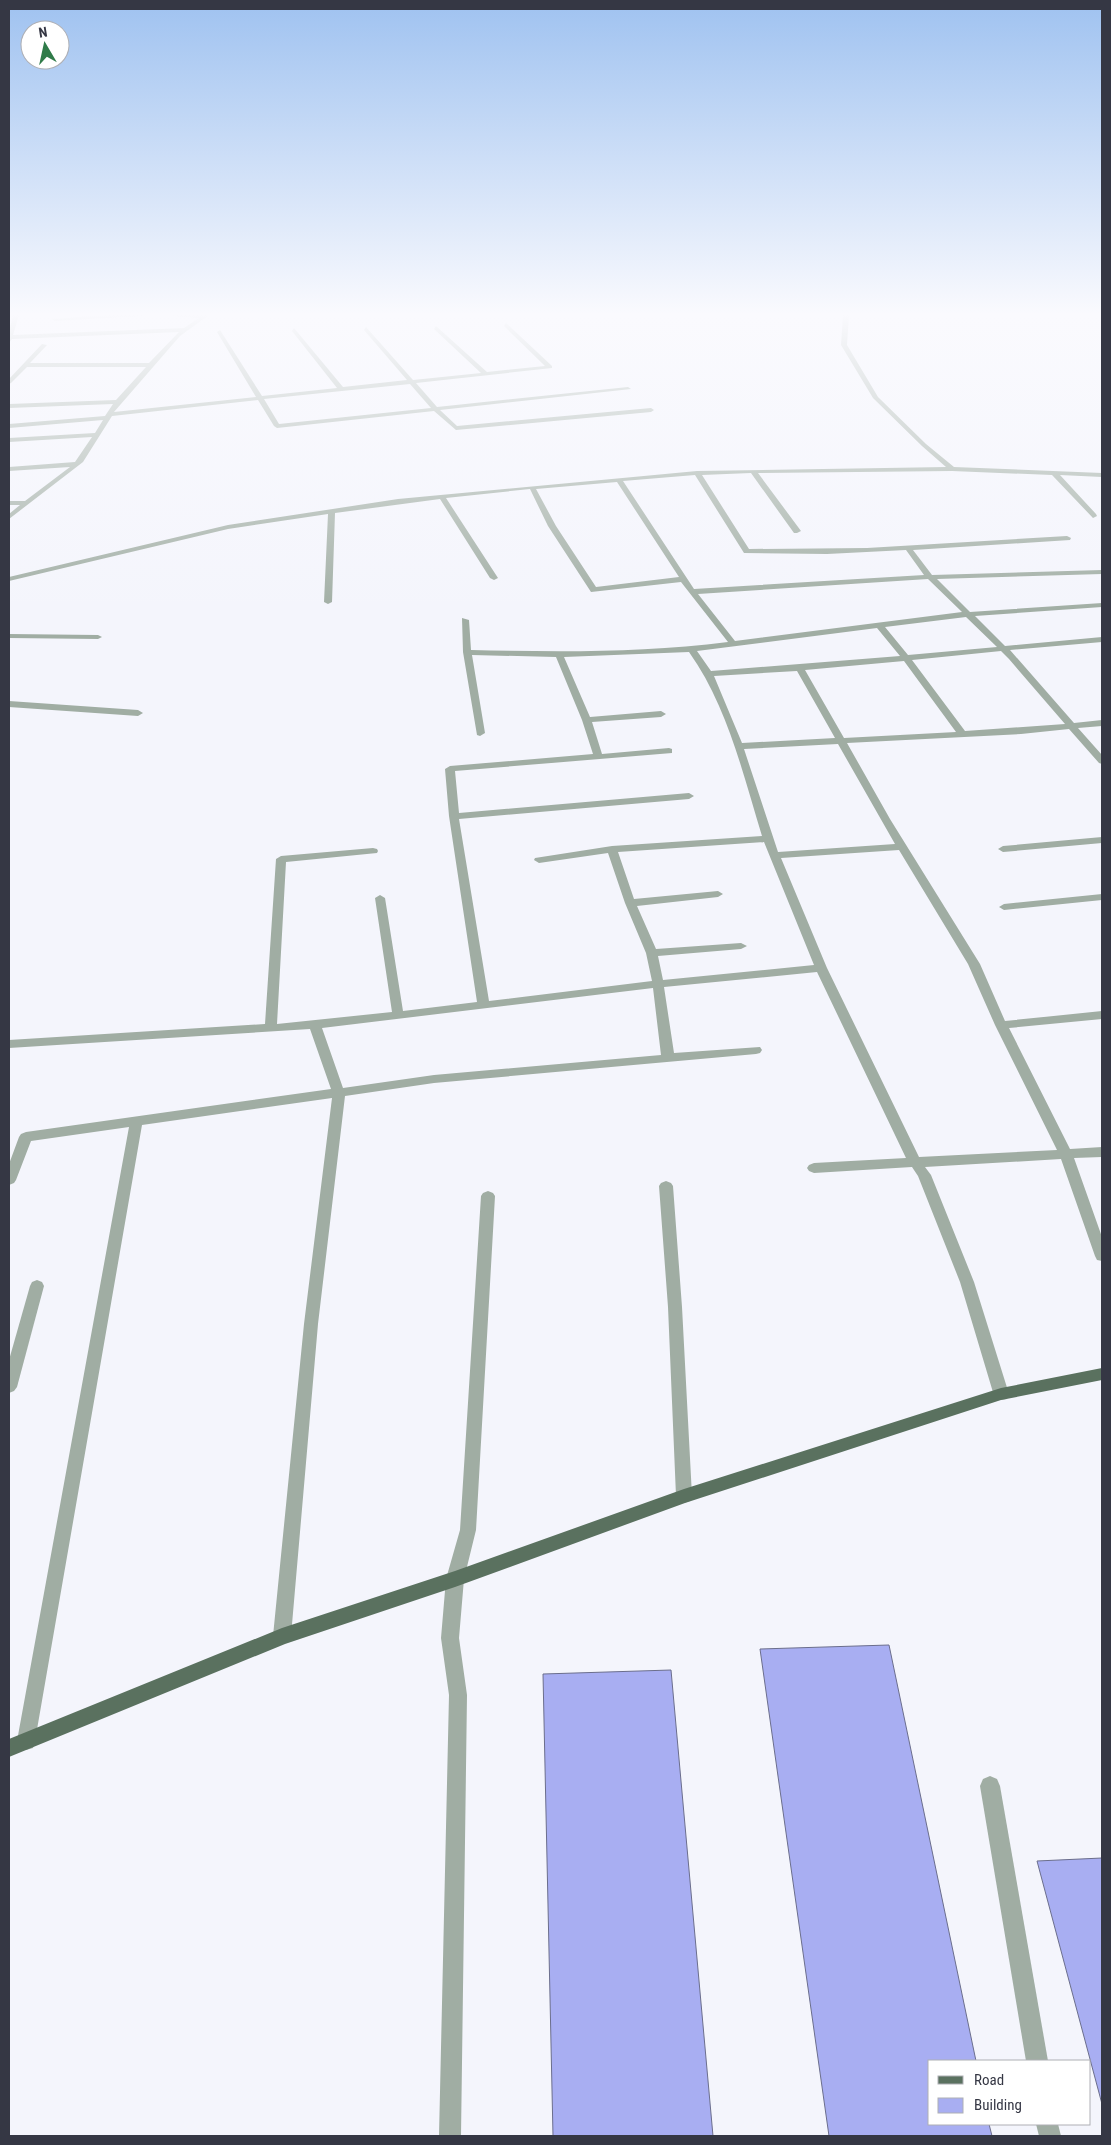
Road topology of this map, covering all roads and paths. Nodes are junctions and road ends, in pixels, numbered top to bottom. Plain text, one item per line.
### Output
1 (117, 415) edge
2 (270, 415) edge
3 (378, 415) edge
4 (442, 415) edge
5 (523, 415) edge
6 (589, 415) edge
7 (893, 415) edge
8 (109, 416) junction
9 (529, 420) junction
10 (9, 426) edge
11 (97, 435) junction
12 (9, 440) edge
13 (77, 464) junction
14 (952, 469) junction
15 (9, 470) edge
16 (753, 471) junction
17 (697, 473) junction
18 (1055, 474) junction
19 (1102, 475) edge
20 (619, 480) junction
21 (532, 487) junction
22 (442, 497) junction
23 (9, 503) edge
24 (27, 503) junction
25 (332, 510) junction
26 (1093, 516) dead end
27 (9, 517) edge
28 (797, 531) dead end
29 (1067, 538) dead end
30 (907, 548) junction
31 (1102, 572) edge
32 (930, 577) junction
33 (494, 578) dead end
34 (9, 579) edge
35 (684, 579) junction
36 (692, 592) junction
37 (328, 602) dead end
38 (1102, 605) edge
39 (969, 614) junction
40 (465, 620) dead end
41 (879, 625) junction
42 (9, 636) edge
43 (98, 637) dead end
44 (1102, 639) edge
45 (732, 642) junction
46 (691, 649) junction
47 (1002, 649) junction
48 (467, 652) junction
49 (559, 655) junction
50 (906, 658) junction
51 (800, 668) junction
52 (709, 674) junction
53 (9, 704) edge
54 (138, 713) dead end
55 (661, 714) dead end
56 (586, 720) junction
57 (1102, 723) edge
58 (1072, 726) junction
59 (480, 732) dead end
60 (962, 734) junction
61 (842, 740) junction
62 (739, 746) junction
63 (669, 751) dead end
64 (598, 756) junction
65 (1102, 761) edge
66 (689, 796) dead end
67 (454, 816) junction
68 (768, 839) junction
69 (1102, 840) edge
70 (903, 847) junction
71 (612, 849) junction
72 (1003, 849) dead end
73 (373, 851) dead end
74 (775, 856) junction
75 (539, 860) dead end
76 (718, 894) dead end
77 (1102, 897) edge
78 (380, 898) dead end
79 (630, 902) junction
80 (1004, 907) dead end
81 (741, 946) dead end
82 (652, 953) junction
83 (821, 968) junction
84 (658, 984) junction
85 (484, 1006) junction
86 (398, 1015) junction
87 (1102, 1015) edge
88 (314, 1025) junction
89 (1001, 1025) junction
90 (271, 1028) junction
91 (9, 1044) edge
92 (756, 1050) dead end
93 (668, 1058) junction
94 (339, 1093) junction
95 (136, 1123) junction
96 (1102, 1152) edge
97 (1066, 1154) junction
98 (914, 1162) junction
99 (814, 1168) dead end
100 (9, 1180) edge
101 (666, 1186) dead end
102 (488, 1196) dead end
103 (1102, 1256) edge
104 (37, 1286) dead end
105 (1102, 1374) edge
106 (9, 1387) edge
107 (1001, 1394) junction
108 (684, 1496) junction
109 (455, 1579) junction
110 (282, 1636) junction
111 (26, 1741) junction
112 (9, 1748) edge
113 (990, 1786) dead end
114 (1037, 2060) edge
115 (450, 2136) edge

1 - 8 street
2 - 3 street
4 - 9 street
5 - 9 street
6 - 9 street
7 - 14 street
8 - 10 street
8 - 11 street
11 - 12 street
11 - 13 street
13 - 15 street
13 - 24 street
14 - 16 street
14 - 18 street
16 - 17 street
16 - 28 street
17 - 20 street
17 - 30 street
18 - 19 street
18 - 26 street
20 - 21 street
20 - 35 street
21 - 22 street
21 - 35 street
22 - 25 street
22 - 33 street
23 - 24 street
24 - 27 street
25 - 34 street
25 - 37 street
29 - 30 street
30 - 32 street
31 - 32 street
32 - 36 street
32 - 39 street
35 - 36 street
36 - 45 street
38 - 39 street
39 - 41 street
39 - 47 street
40 - 48 street
41 - 45 street
41 - 50 street
42 - 43 street
44 - 47 street
45 - 46 street
46 - 49 street
46 - 52 street
47 - 50 street
47 - 58 street
48 - 49 street
48 - 59 street
49 - 56 street
50 - 51 street
50 - 60 street
51 - 52 street
51 - 61 street
52 - 62 street
53 - 54 street
55 - 56 street
56 - 64 street
57 - 58 street
58 - 60 street
58 - 65 street
60 - 61 street
61 - 62 street
61 - 70 street
62 - 68 street
63 - 64 street
64 - 67 street
66 - 67 street
67 - 85 street
68 - 71 street
68 - 74 street
69 - 72 street
70 - 74 street
70 - 89 street
71 - 75 street
71 - 79 street
73 - 90 street
74 - 83 street
76 - 79 street
77 - 80 street
78 - 86 street
79 - 82 street
81 - 82 street
82 - 84 street
83 - 84 street
83 - 98 street
84 - 85 street
84 - 93 street
85 - 86 street
86 - 88 street
87 - 89 street
88 - 90 street
88 - 94 street
89 - 97 street
90 - 91 street
92 - 93 street
93 - 94 street
94 - 95 street
94 - 110 street
95 - 100 street
95 - 111 street
96 - 97 street
97 - 98 street
97 - 103 street
98 - 99 street
98 - 107 street
101 - 108 street
102 - 109 street
104 - 106 street
105 - 107 main road
107 - 108 main road
108 - 109 main road
109 - 110 main road
109 - 115 street
110 - 111 main road
111 - 112 main road
113 - 114 street

